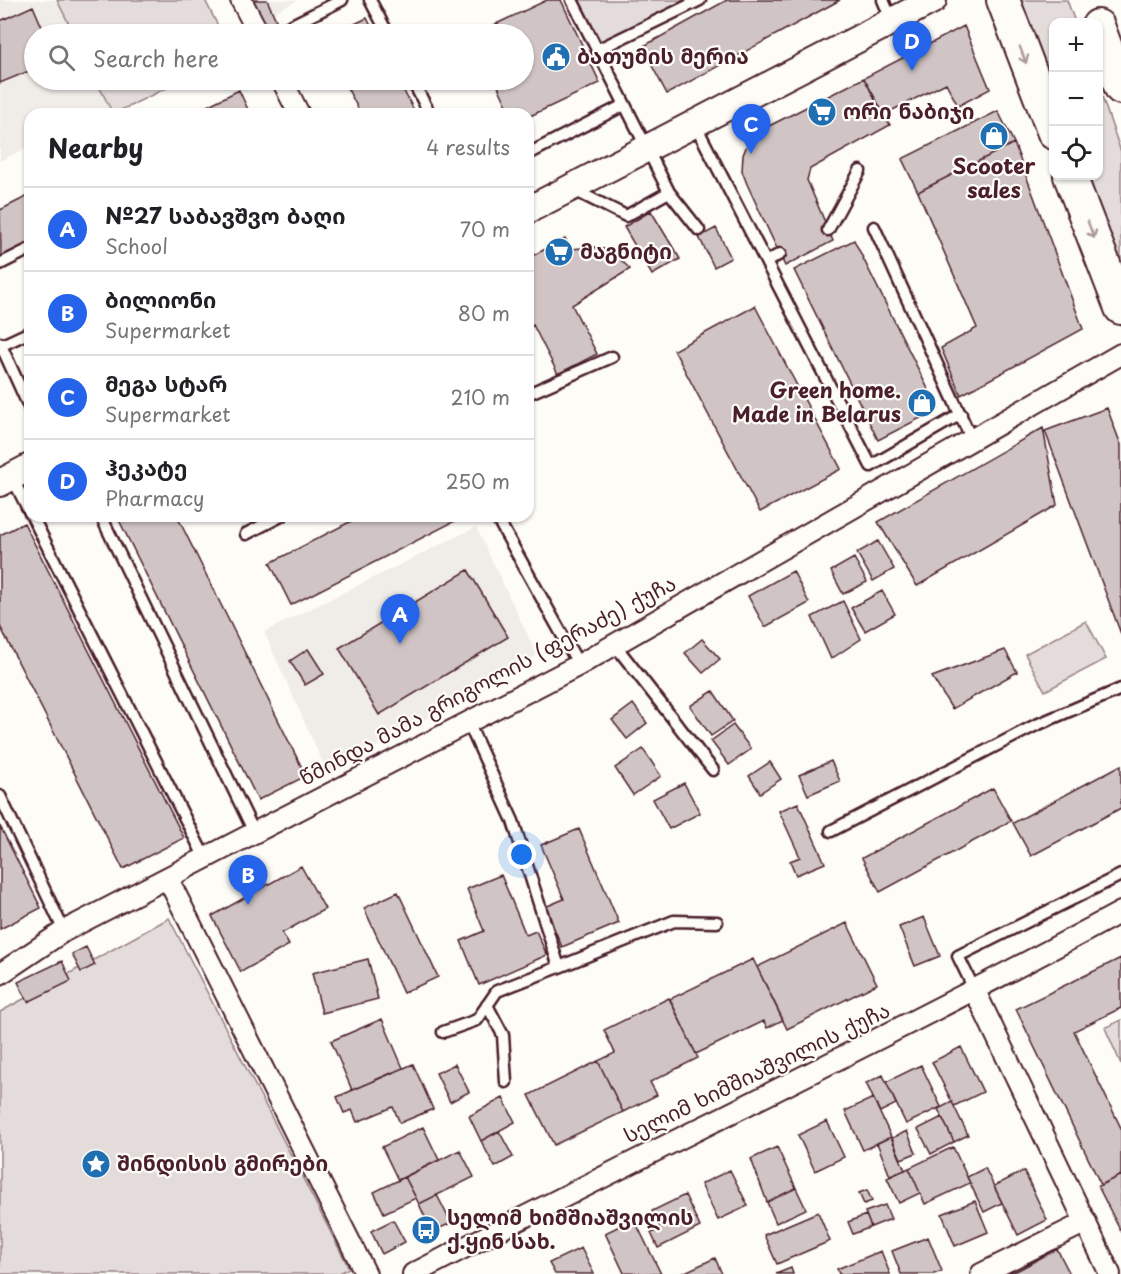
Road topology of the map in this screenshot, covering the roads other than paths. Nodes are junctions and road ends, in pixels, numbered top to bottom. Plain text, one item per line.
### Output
1 (241, 0) edge
2 (342, 0) edge
3 (370, 0) edge
4 (572, 0) edge
5 (700, 0) edge
6 (933, 0) edge
7 (1003, 0) edge
8 (1089, 0) edge
9 (887, 10) edge
10 (1096, 18) edge
11 (254, 24) edge
12 (294, 24) edge
13 (383, 24) edge
14 (1103, 38) edge
15 (597, 50) junction
16 (1121, 88) edge
17 (287, 90) edge
18 (417, 90) edge
19 (624, 105) junction
20 (296, 108) edge
21 (427, 108) edge
22 (694, 123) junction
23 (1050, 126) edge
24 (646, 148) junction
25 (534, 151) edge
26 (860, 171) dead end
27 (1072, 180) edge
28 (570, 188) junction
29 (669, 192) junction
30 (534, 207) edge
31 (874, 227) dead end
32 (699, 230) dead end
33 (828, 230) dead end
34 (24, 252) edge
35 (780, 254) dead end
36 (766, 262) junction
37 (0, 264) edge
38 (1121, 308) edge
39 (24, 335) edge
40 (0, 345) edge
41 (1121, 354) edge
42 (612, 357) dead end
43 (534, 391) edge
44 (24, 397) edge
45 (961, 414) junction
46 (971, 438) junction
47 (14, 475) edge
48 (24, 498) edge
49 (35, 522) edge
50 (104, 522) edge
51 (269, 522) edge
52 (499, 522) edge
53 (246, 534) dead end
54 (615, 645) junction
55 (579, 665) junction
56 (1121, 689) edge
57 (468, 722) junction
58 (713, 770) dead end
59 (0, 796) edge
60 (831, 831) dead end
61 (254, 832) junction
62 (205, 858) junction
63 (1121, 875) edge
64 (168, 879) junction
65 (1121, 912) edge
66 (717, 922) dead end
67 (64, 931) junction
68 (559, 967) junction
69 (0, 973) edge
70 (975, 991) junction
71 (487, 1005) junction
72 (443, 1032) dead end
73 (506, 1082) dead end
74 (1086, 1222) junction
75 (366, 1274) edge
76 (413, 1274) edge
77 (981, 1274) edge
78 (1110, 1274) edge

1 - 11 street
2 - 12 lane
3 - 13 lane
4 - 15 lane
5 - 15 lane
6 - 9 street
7 -> 23 main road
8 - 10 main road
9 - 22 street
14 - 16 main road
15 - 19 lane
17 - 20 street
18 - 21 lane
19 - 24 lane
19 - 25 lane
22 - 24 street
22 - 36 lane
24 - 28 street
24 - 29 lane
26 - 33 lane
27 -> 38 main road
28 - 29 lane
28 - 30 street
29 - 32 lane
31 - 45 lane
34 - 37 lane
35 - 36 lane
36 - 45 lane
39 - 40 lane
40 - 44 lane
41 - 46 street, წმინდა მამა გრიგოლის (ფერაძე) ქუჩა
42 - 43 lane
45 - 46 lane
46 - 54 street, წმინდა მამა გრიგოლის (ფერაძე) ქუჩა
47 - 48 lane
49 - 62 lane
50 - 61 lane
51 - 53 lane
52 - 55 lane
54 - 55 street, წმინდა მამა გრიგოლის (ფერაძე) ქუჩა
54 - 58 lane
55 - 57 street, წმინდა მამა გრიგოლის (ფერაძე) ქუჩა
56 - 60 lane
57 - 61 street, წმინდა მამა გრიგოლის (ფერაძე) ქუჩა
57 - 68 lane
59 - 67 lane
61 - 62 street, წმინდა მამა გრიგოლის (ფერაძე) ქუჩა
62 - 64 street, წმინდა მამა გრიგოლის (ფერაძე) ქუჩა
63 - 70 lane
64 - 67 street, წმინდა მამა გრიგოლის (ფერაძე) ქუჩა
64 - 75 street
65 - 70 street, სელიმ ხიმშიაშვილის ქუჩა
66 - 68 lane
67 - 69 street, წმინდა მამა გრიგოლის (ფერაძე) ქუჩა
68 - 71 lane
70 - 74 street
70 - 76 street, სელიმ ხიმშიაშვილის ქუჩა
71 - 72 lane
71 - 73 lane
74 - 77 street
74 - 78 street

